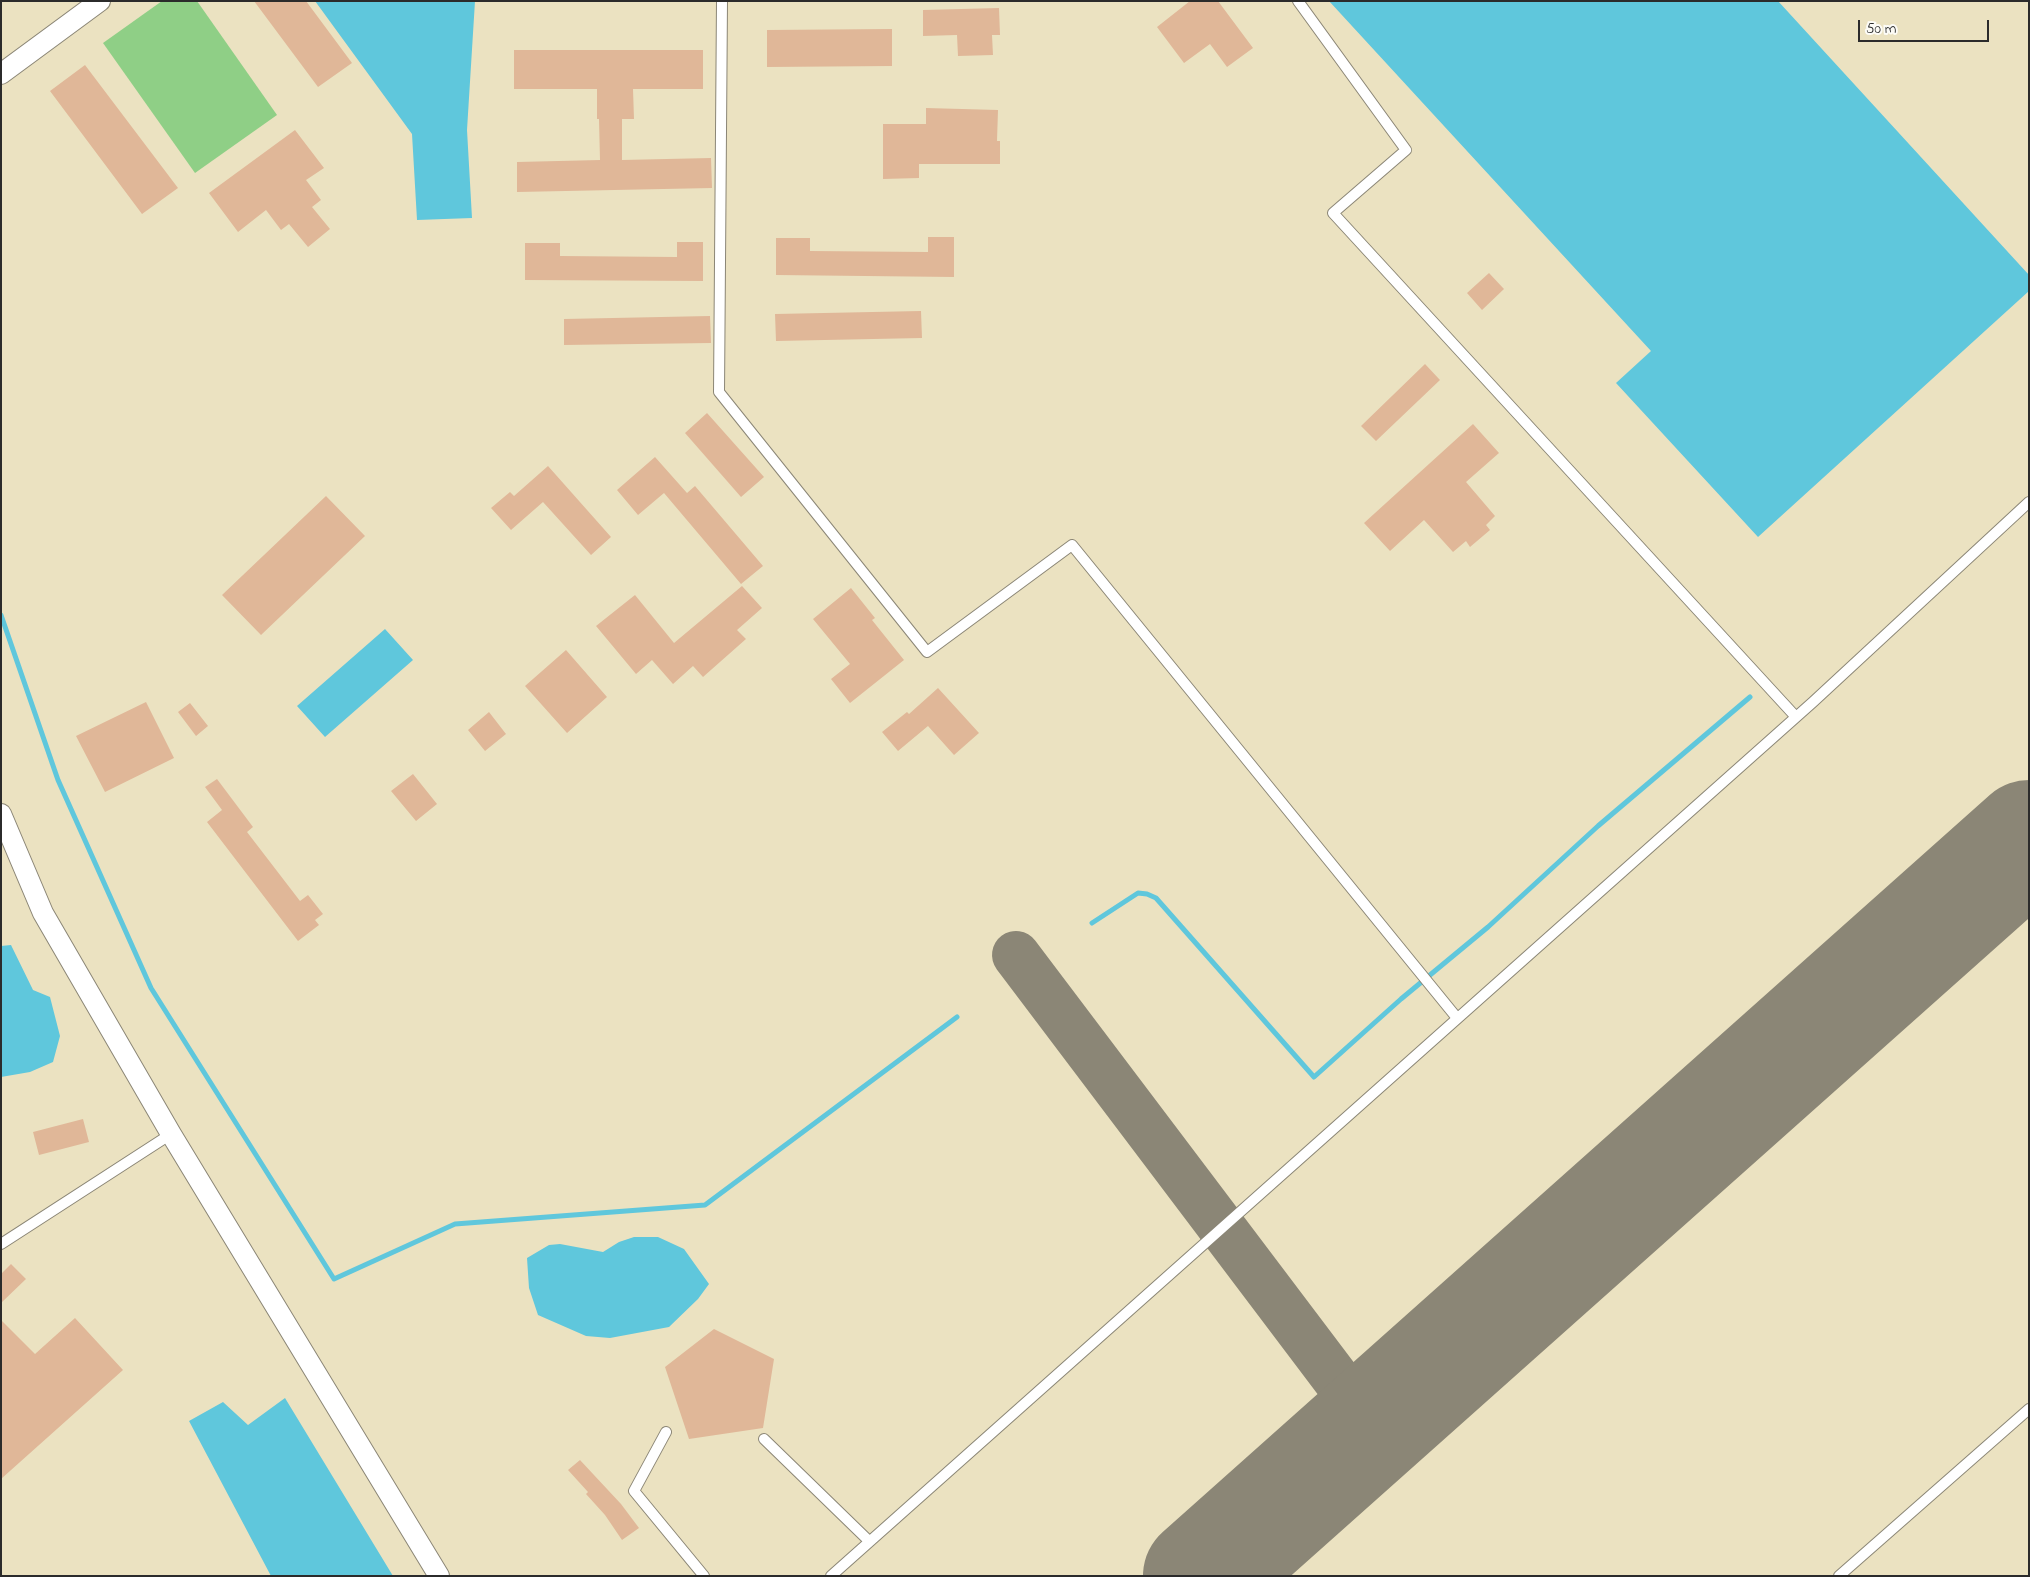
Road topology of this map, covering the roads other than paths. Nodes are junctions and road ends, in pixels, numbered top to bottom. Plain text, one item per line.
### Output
1 (100, 1) edge
2 (722, 1) edge
3 (1298, 1) edge
4 (1, 74) edge
5 (2029, 502) edge
6 (1796, 717) junction
7 (1, 814) edge
8 (1458, 1018) junction
9 (171, 1134) junction
10 (1, 1244) edge
11 (2029, 1409) edge
12 (666, 1432) dead end
13 (764, 1439) dead end
14 (869, 1541) junction
15 (439, 1576) edge
16 (704, 1576) edge
17 (831, 1576) edge
18 (1839, 1576) edge

1 - 4 street
2 - 8 lane
3 - 6 lane
5 - 6 lane
6 - 8 lane
7 - 9 street
8 - 14 lane
9 - 10 lane
9 - 15 street
11 - 18 lane
12 - 16 lane
13 - 14 lane
14 - 17 lane

